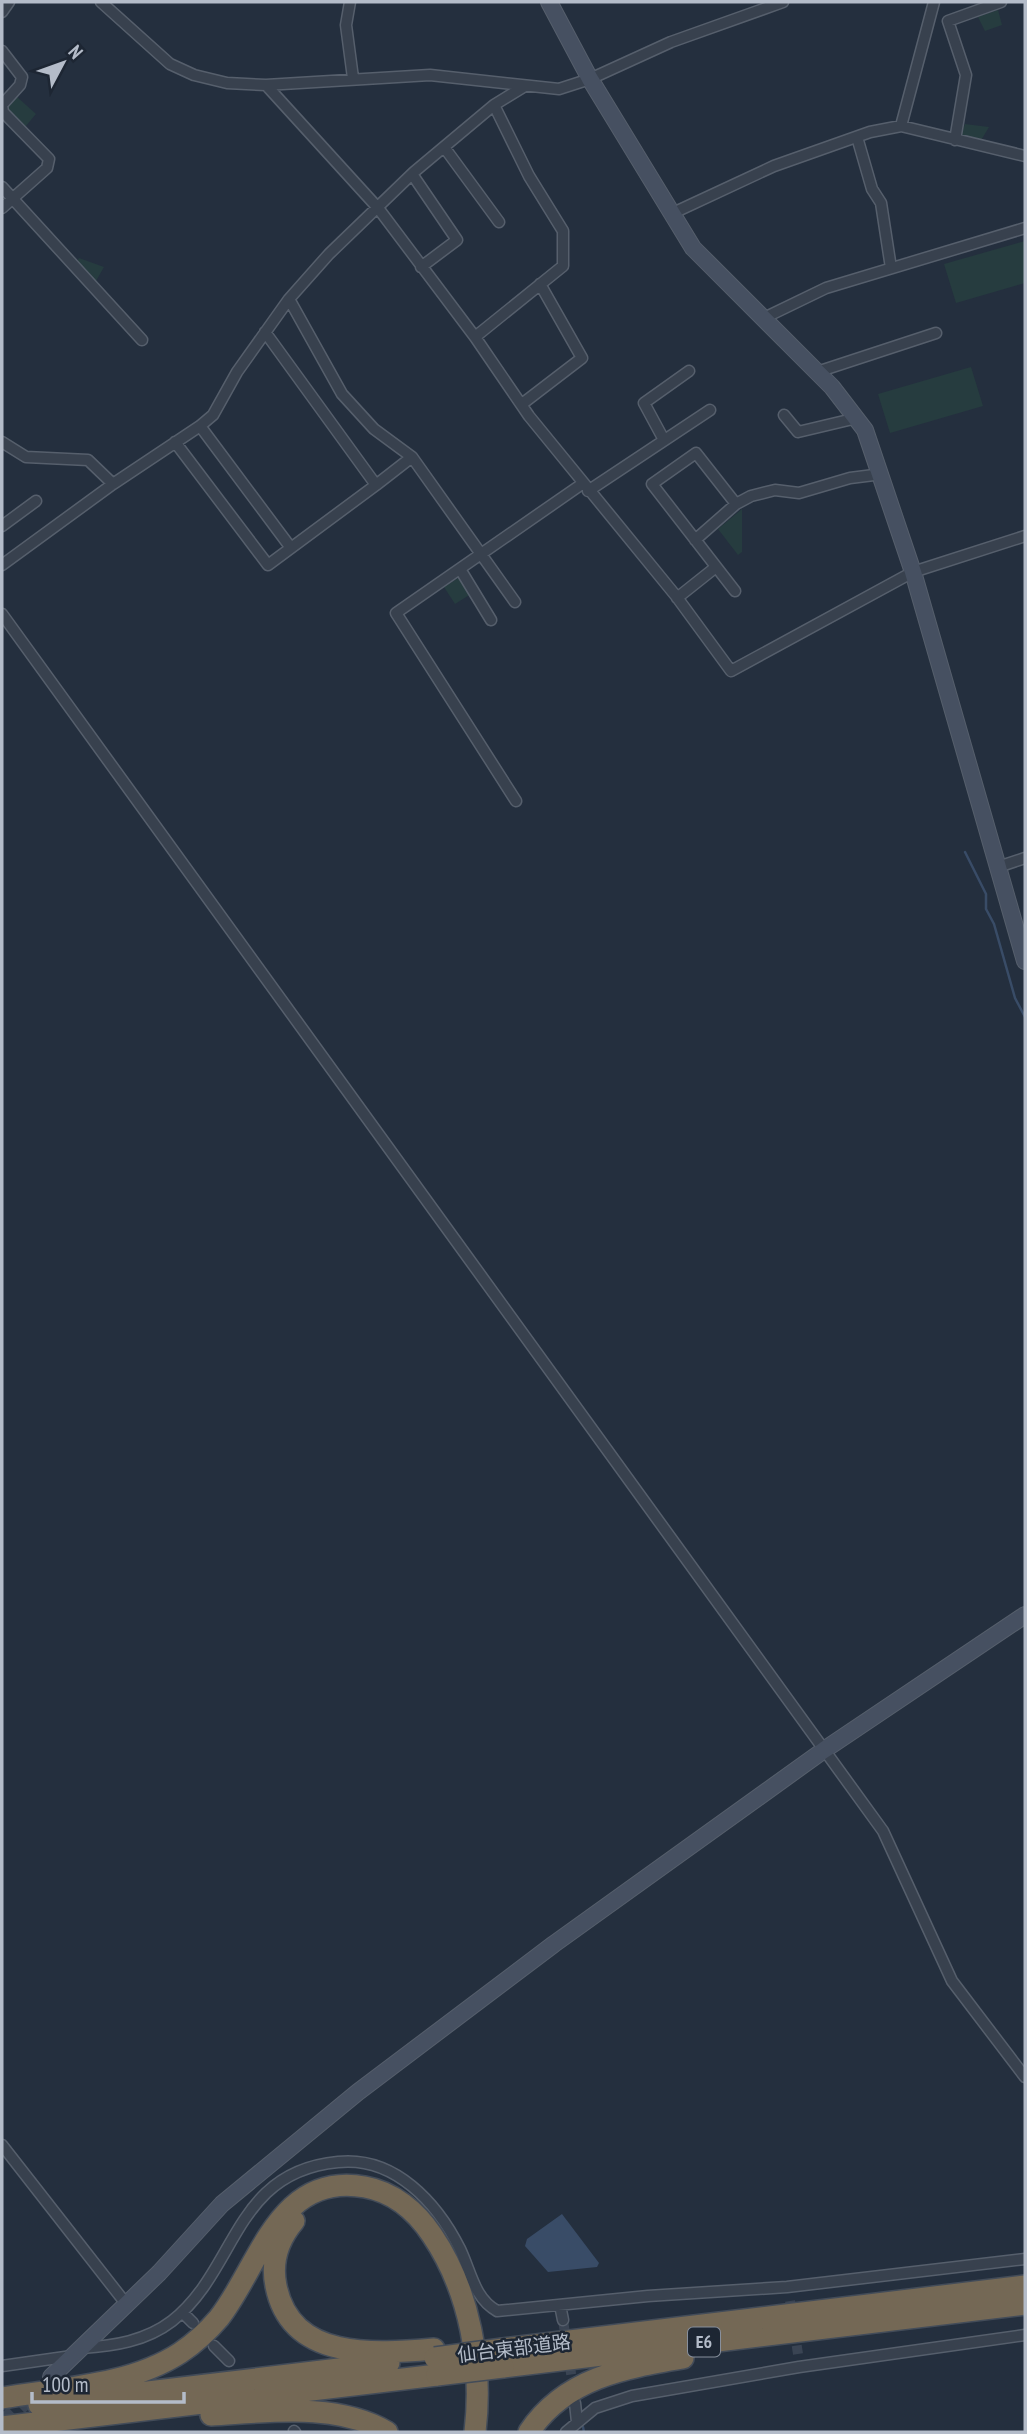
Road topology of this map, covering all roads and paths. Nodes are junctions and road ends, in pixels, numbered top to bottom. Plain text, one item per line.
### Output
1 (9, 2) edge
2 (101, 2) edge
3 (350, 2) edge
4 (549, 2) edge
5 (783, 2) edge
6 (934, 2) edge
7 (1001, 2) edge
8 (2, 12) edge
9 (2, 51) edge
10 (353, 78) junction
11 (590, 79) junction
12 (266, 85) junction
13 (525, 86) junction
14 (494, 105) junction
15 (901, 126) junction
16 (857, 137) junction
17 (955, 140) junction
18 (444, 147) junction
19 (1025, 156) edge
20 (412, 174) junction
21 (2, 187) edge
22 (13, 199) junction
23 (2, 208) edge
24 (379, 208) junction
25 (671, 214) junction
26 (499, 222) dead end
27 (1025, 228) edge
28 (421, 267) junction
29 (891, 268) junction
30 (540, 284) junction
31 (289, 299) junction
32 (761, 319) junction
33 (265, 332) junction
34 (936, 333) dead end
35 (475, 337) junction
36 (142, 340) dead end
37 (689, 371) dead end
38 (817, 372) junction
39 (522, 404) junction
40 (710, 410) dead end
41 (784, 415) dead end
42 (857, 418) junction
43 (200, 426) junction
44 (664, 440) junction
45 (2, 442) edge
46 (174, 442) junction
47 (412, 457) junction
48 (882, 474) junction
49 (113, 484) junction
50 (376, 485) junction
51 (585, 487) junction
52 (36, 501) dead end
53 (736, 504) junction
54 (2, 526) edge
55 (1025, 536) edge
56 (695, 540) junction
57 (291, 548) junction
58 (482, 554) junction
59 (2, 565) edge
60 (716, 567) junction
61 (460, 569) junction
62 (913, 572) junction
63 (735, 591) dead end
64 (677, 598) junction
65 (515, 603) dead end
66 (2, 614) edge
67 (491, 620) dead end
68 (516, 801) dead end
69 (1025, 858) edge
70 (998, 867) junction
71 (1025, 961) edge
72 (1025, 1615) edge
73 (824, 1750) junction
74 (1024, 2071) edge
75 (2, 2145) edge
76 (1025, 2259) edge
77 (787, 2287) junction
78 (1025, 2287) edge
79 (790, 2301) tunnel mouth
80 (1025, 2304) edge
81 (127, 2305) junction
82 (559, 2305) junction
83 (183, 2312) junction
84 (906, 2318) junction
85 (563, 2320) tunnel mouth
86 (193, 2323) dead end
87 (1025, 2334) edge
88 (214, 2346) dead end
89 (78, 2352) junction
90 (502, 2352) junction
91 (798, 2354) tunnel mouth
92 (229, 2361) dead end
93 (435, 2361) junction
94 (2, 2367) edge
95 (799, 2367) junction
96 (51, 2377) dead end
97 (2, 2398) edge
98 (575, 2403) tunnel mouth
99 (2, 2409) edge
100 (577, 2422) junction
101 (2, 2427) edge
102 (9, 2432) edge
103 (387, 2432) edge
104 (464, 2432) edge
105 (475, 2432) edge
106 (529, 2432) edge
107 (566, 2432) edge

1 - 8 street
2 - 12 street
3 - 10 street
4 - 11 street
5 - 11 street
6 - 15 street
7 - 17 street
9 - 22 street
10 - 12 street
10 - 13 street
11 - 13 street
11 - 25 street
12 - 24 street
13 - 14 street
14 - 18 street
14 - 30 street
15 - 16 street
15 - 17 street
16 - 25 street
16 - 29 street
17 - 19 street
18 - 20 street
18 - 26 street
20 - 24 street
20 - 28 street
21 - 22 street
22 - 23 street
22 - 36 street
24 - 28 street
24 - 31 street
25 - 32 street
27 - 29 street
28 - 35 street
29 - 32 street
30 - 35 street
30 - 39 street
31 - 33 street
31 - 47 street
32 - 38 street
33 - 43 street
33 - 50 street
34 - 38 street
35 - 39 street
37 - 44 street
38 - 42 street
39 - 51 street
40 - 44 street
41 - 42 street
42 - 48 street
43 - 46 street
43 - 57 street
44 - 51 street
45 - 49 street
46 - 49 street
46 - 57 street
47 - 50 street
47 - 58 street
48 - 53 street
48 - 62 street
49 - 59 street
50 - 57 street
51 - 58 street
51 - 64 street
52 - 54 street
53 - 56 street
53 - 56 street
55 - 62 street
56 - 60 street
58 - 61 street
58 - 65 street
60 - 63 street
60 - 64 street
61 - 67 street
61 - 68 street
62 - 64 street
62 - 70 street
66 - 73 street
69 - 70 street
70 - 71 street
72 - 73 street
73 - 74 street
73 - 81 street
75 - 81 street
76 - 77 street
77 - 79 street
77 - 82 street
78 - 90 highway, 仙台東部道路 / E6
80 - 84 highway, 仙台東部道路 / E6
81 - 89 street
82 - 83 street
82 - 85 street
83 - 86 street
83 - 89 street
84 - 90 highway, 仙台東部道路 / E6
84 - 106 highway
87 - 95 street
88 - 92 street
89 - 94 street
89 - 96 street
90 - 93 highway, 仙台東部道路 / E6, bridge
91 - 95 street
93 - 99 highway, 仙台東部道路 / E6
93 - 101 highway, 仙台東部道路 / E6
93 - 104 highway
95 - 100 street
97 - 105 highway
98 - 100 street
100 - 107 street
102 - 103 highway

